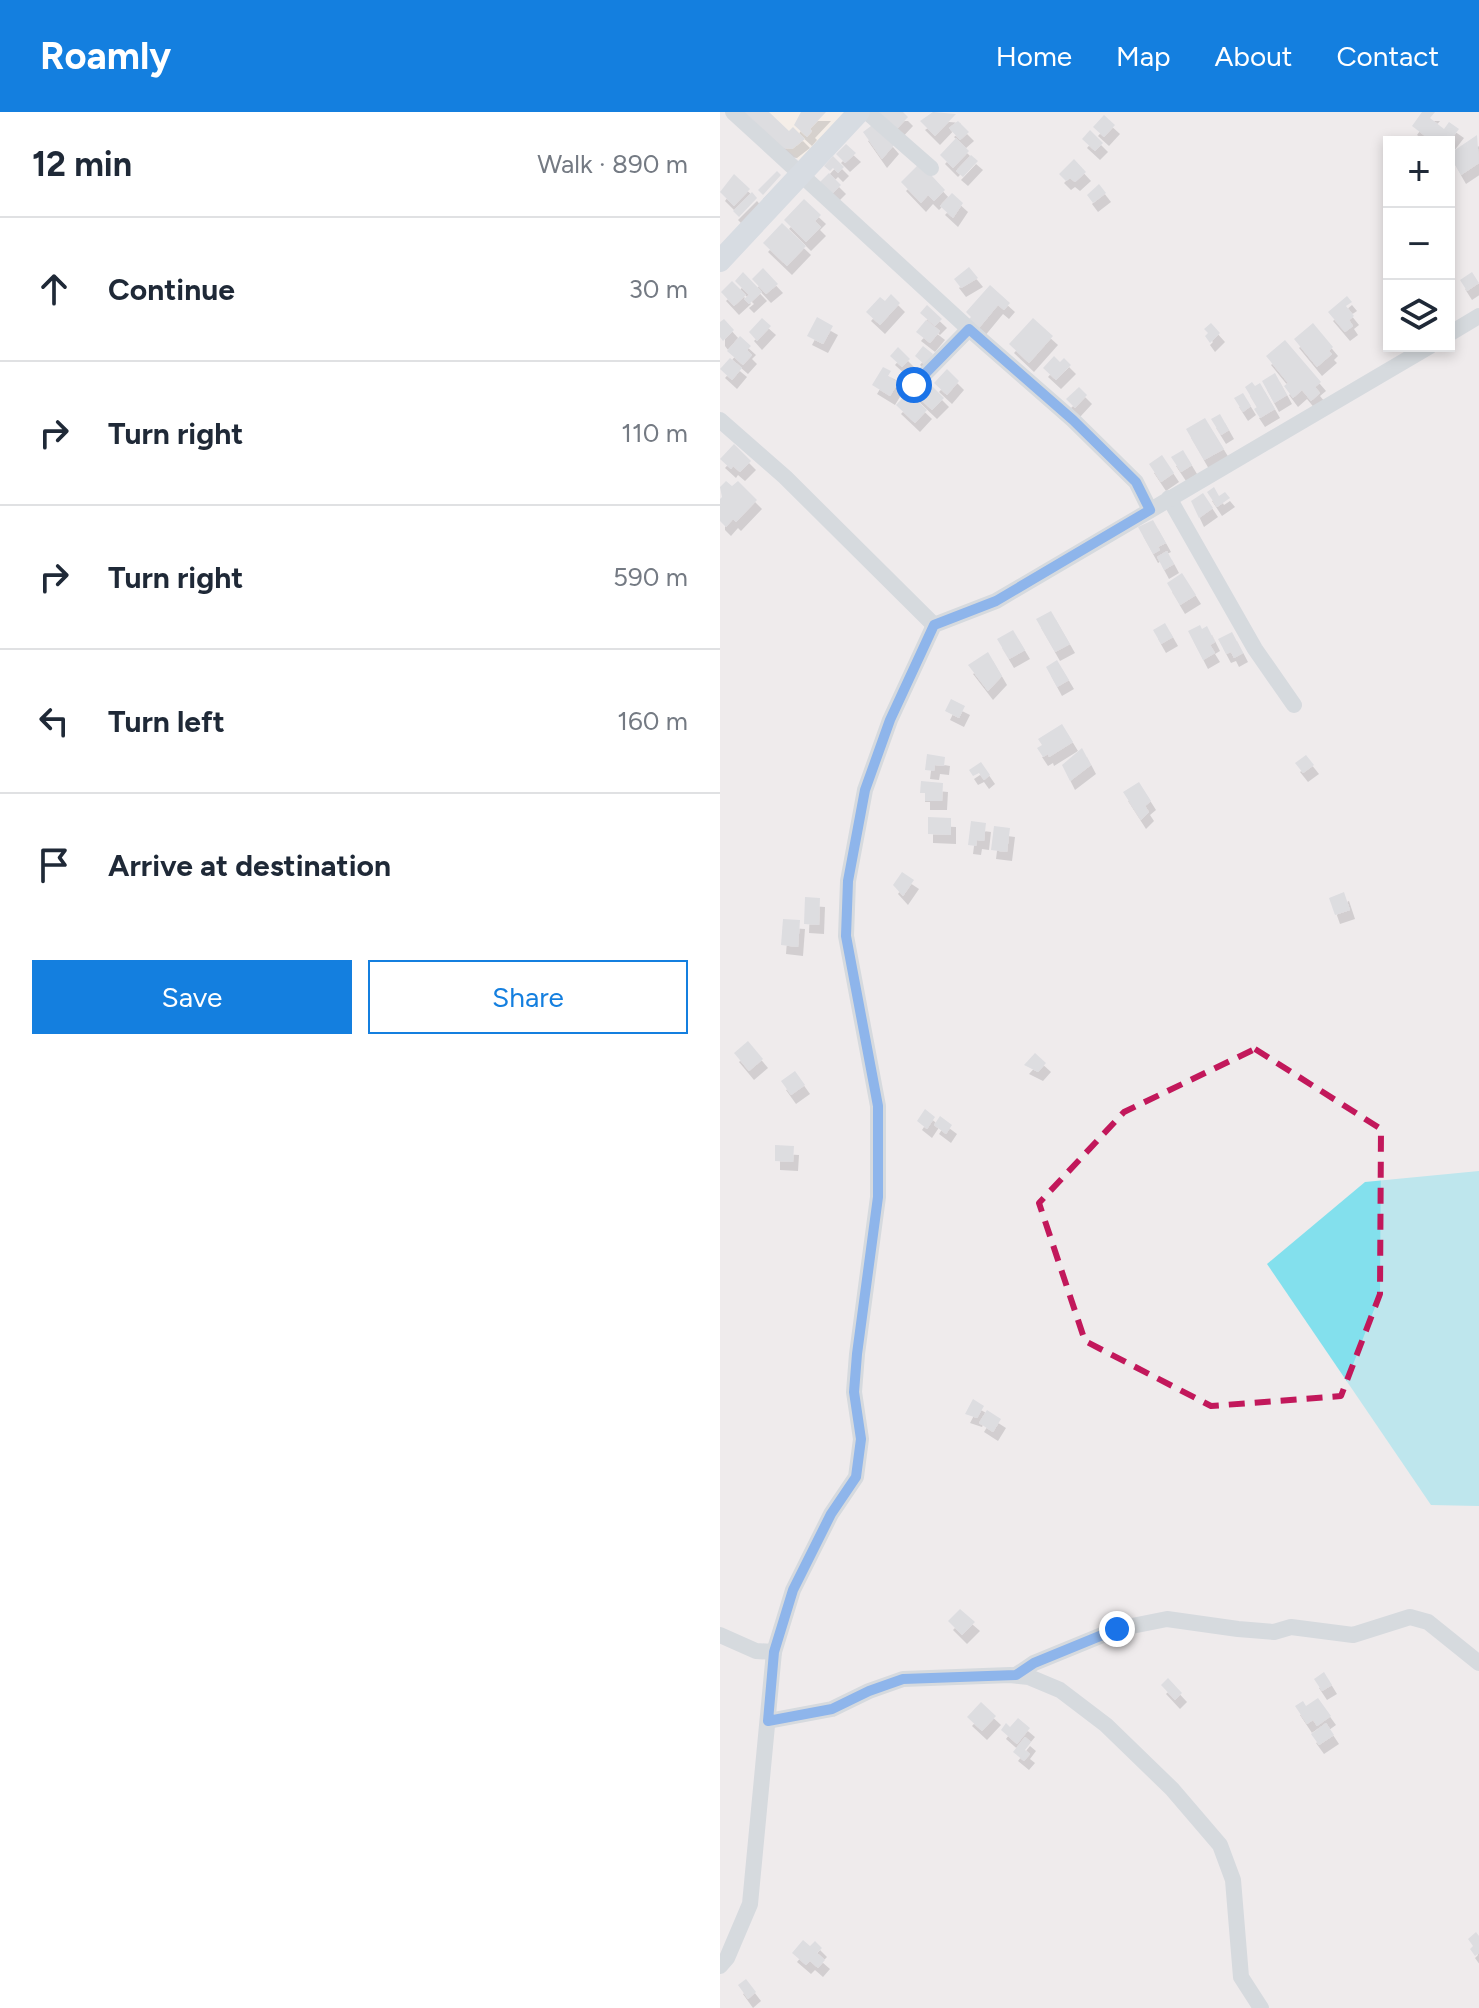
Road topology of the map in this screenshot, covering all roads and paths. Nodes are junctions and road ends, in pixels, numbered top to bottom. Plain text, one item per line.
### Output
1 (733, 112) edge
2 (859, 112) edge
3 (867, 112) edge
4 (931, 168) dead end
5 (800, 174) junction
6 (720, 261) edge
7 (1479, 316) edge
8 (969, 329) junction
9 (1455, 330) edge
10 (1420, 352) edge
11 (914, 385) dead end
12 (720, 420) edge
13 (1169, 498) junction
14 (1150, 510) junction
15 (934, 625) junction
16 (1294, 705) dead end
17 (720, 1635) edge
18 (774, 1652) junction
19 (1479, 1663) edge
20 (1016, 1675) junction
21 (768, 1721) junction
22 (720, 1966) edge
23 (1261, 2008) edge

1 - 5 street
2 - 5 main road
3 - 4 street
5 - 6 main road
5 - 8 street
7 - 9 street
8 - 11 street
8 - 14 street
10 - 13 street
12 - 15 street
13 - 14 street
13 - 16 street
14 - 15 street
15 - 18 street
17 - 18 street
18 - 21 street
19 - 20 street
20 - 21 street
20 - 23 street
21 - 22 street

